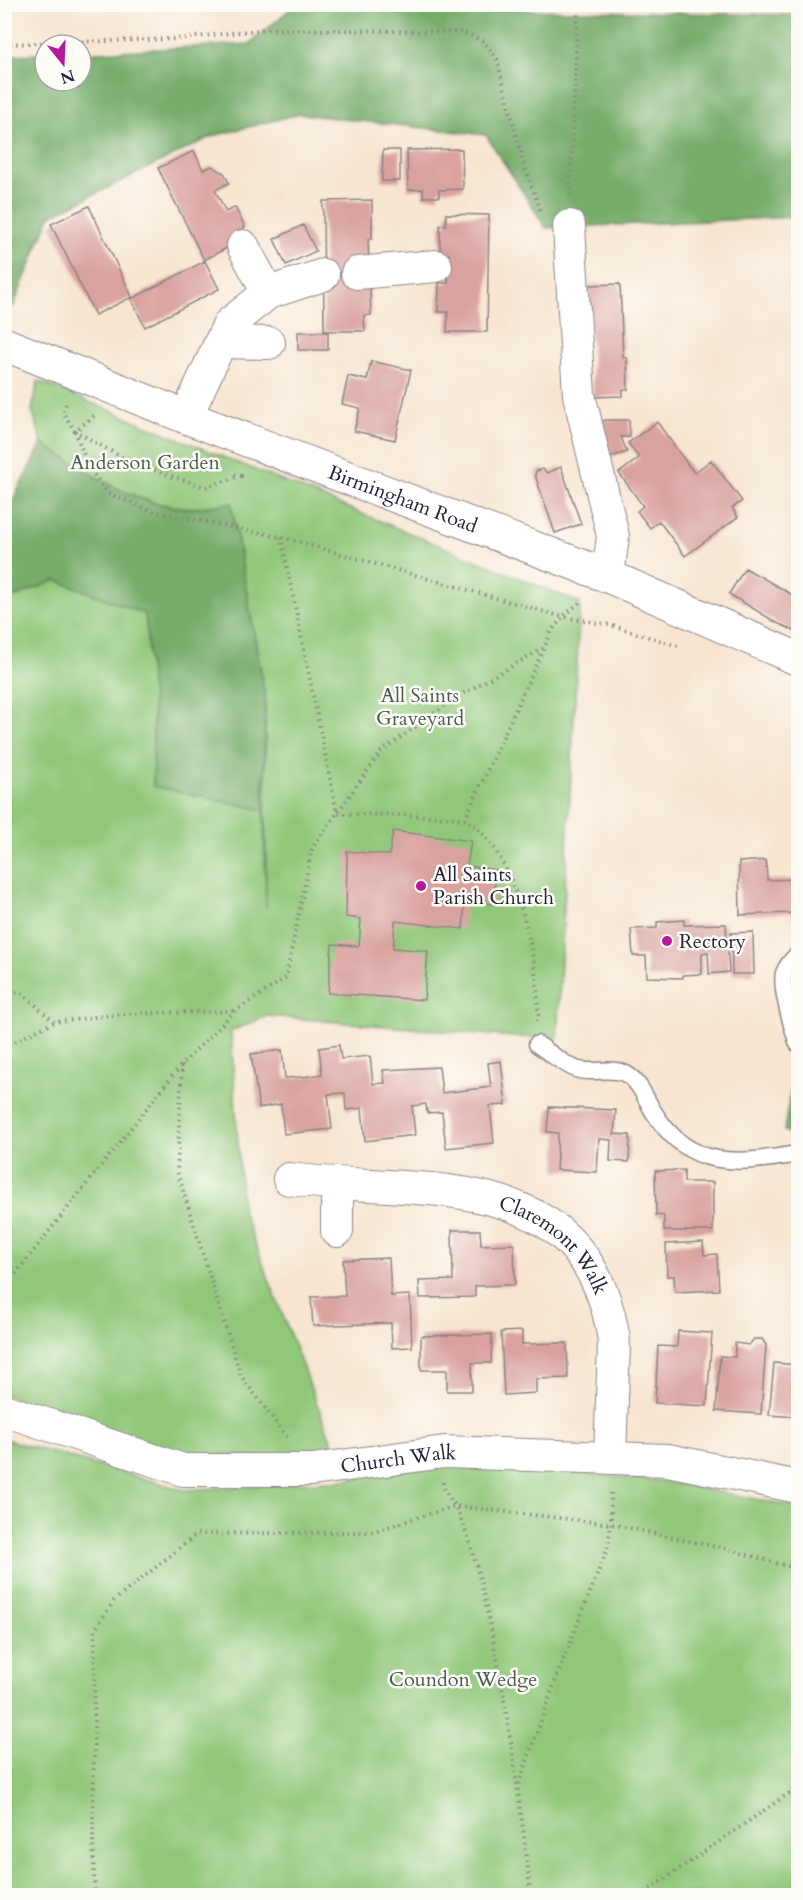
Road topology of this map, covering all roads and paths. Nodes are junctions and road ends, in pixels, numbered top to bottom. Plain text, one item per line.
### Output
1 (578, 4) edge
2 (4, 44) edge
3 (555, 220) junction
4 (243, 246) dead end
5 (436, 266) dead end
6 (357, 273) dead end
7 (323, 275) dead end
8 (268, 293) junction
9 (221, 342) junction
10 (269, 342) dead end
11 (4, 344) edge
12 (81, 375) junction
13 (186, 417) junction
14 (105, 420) dead end
15 (75, 431) junction
16 (231, 472) dead end
17 (281, 537) junction
18 (608, 576) junction
19 (563, 617) junction
20 (685, 647) dead end
21 (544, 648) junction
22 (798, 659) edge
23 (337, 814) junction
24 (465, 819) junction
25 (798, 954) edge
26 (4, 991) edge
27 (235, 1011) junction
28 (54, 1022) junction
29 (537, 1044) joint
30 (798, 1044) edge
31 (4, 1047) edge
32 (182, 1064) junction
33 (798, 1154) edge
34 (289, 1179) dead end
35 (337, 1185) junction
36 (337, 1231) dead end
37 (4, 1288) edge
38 (4, 1410) edge
39 (444, 1452) junction
40 (610, 1457) junction
41 (312, 1470) junction
42 (798, 1486) edge
43 (455, 1506) junction
44 (611, 1524) junction
45 (798, 1569) edge
46 (518, 1785) junction
47 (798, 1787) edge
48 (95, 1896) edge
49 (531, 1896) edge
50 (640, 1896) edge

1 - 3 path
2 - 3 path
3 - 18 street
4 - 8 street
5 - 6 street
7 - 8 street
8 - 9 street
9 - 10 street
9 - 13 street
11 - 12 street, Birmingham Road
12 - 13 street, Birmingham Road
12 - 15 path
13 - 18 street, Birmingham Road
14 - 15 path
15 - 16 path
15 - 17 path
17 - 19 path
17 - 23 path
18 - 22 street, Birmingham Road
19 - 20 path
19 - 21 path
21 - 23 path
21 - 24 path
23 - 24 path
23 - 27 path
24 - 29 path
25 - 30 lane
26 - 28 path
27 - 28 path
27 - 32 path
28 - 31 path
29 - 33 lane
32 - 37 path
32 - 41 path
34 - 35 street, Claremont Walk
35 - 36 street
35 - 40 street, Claremont Walk
38 - 41 street, Church Walk
39 - 40 street, Church Walk
39 - 41 street, Church Walk
39 - 43 path
40 - 42 street, Church Walk
40 - 44 path
43 - 44 path
43 - 46 path
43 - 48 path
44 - 45 path
44 - 46 path
46 - 49 path
47 - 50 path

